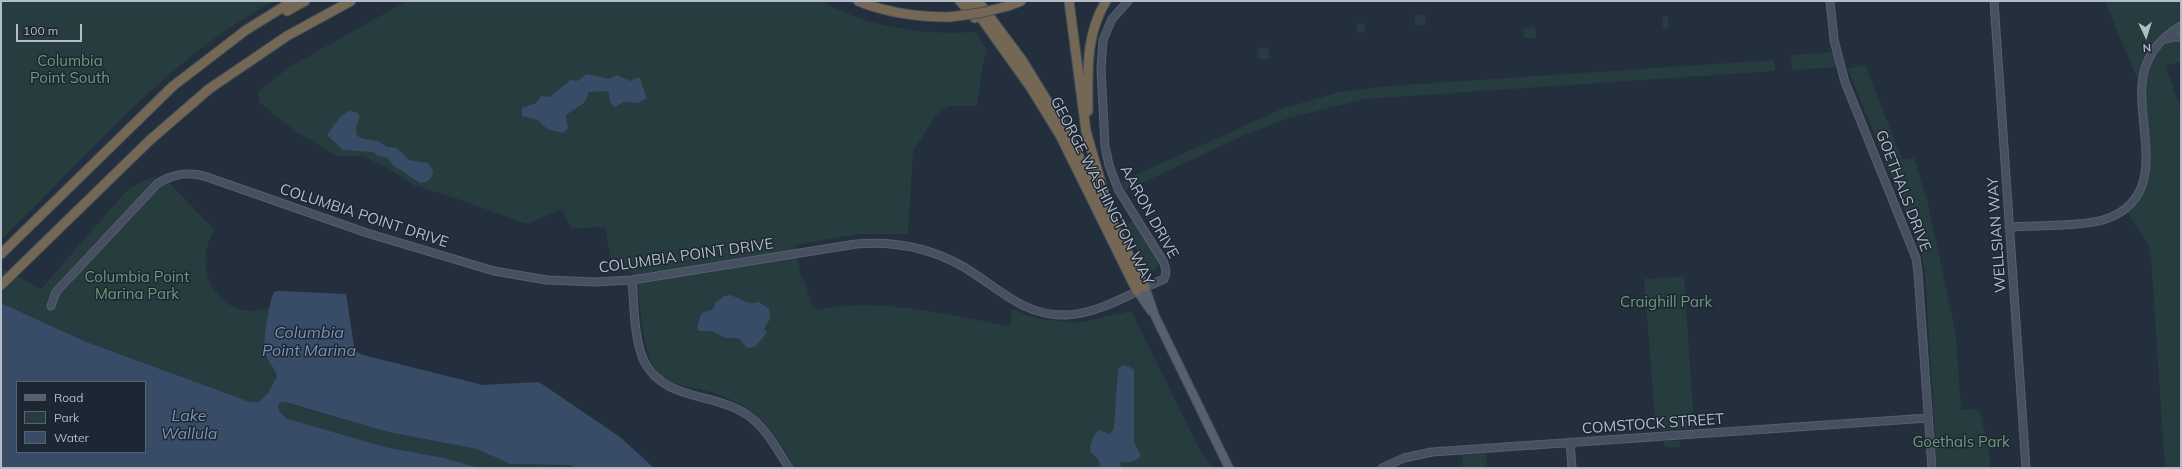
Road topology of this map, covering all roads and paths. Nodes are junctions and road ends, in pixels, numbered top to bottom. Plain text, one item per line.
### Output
1 (292, 1) edge
2 (305, 1) edge
3 (351, 1) edge
4 (858, 1) edge
5 (960, 1) edge
6 (969, 1) edge
7 (978, 1) edge
8 (1021, 1) edge
9 (1069, 1) edge
10 (1106, 1) edge
11 (1128, 1) edge
12 (1830, 1) edge
13 (1994, 1) edge
14 (2181, 26) edge
15 (2181, 37) edge
16 (2160, 43) junction
17 (1031, 88) junction
18 (152, 108) junction
19 (1091, 154) junction
20 (2009, 227) junction
21 (1117, 230) junction
22 (1, 254) edge
23 (632, 280) junction
24 (1, 285) edge
25 (1141, 289) junction
26 (51, 306) dead end
27 (1928, 418) junction
28 (1570, 442) junction
29 (788, 468) edge
30 (1229, 468) edge
31 (1382, 468) edge
32 (1572, 468) edge
33 (1932, 468) edge
34 (2026, 468) edge

1 - 18 highway
2 - 18 highway
3 - 24 highway
4 - 8 highway, bridge
5 - 17 highway
6 - 17 highway, GEORGE WASHINGTON WAY
7 - 21 highway, GEORGE WASHINGTON WAY
9 - 19 highway
10 - 19 highway
11 - 25 street, AARON DRIVE
12 - 27 street, GOETHALS DRIVE
13 - 20 street, WELLSIAN WAY
14 - 16 street
15 - 16 street
16 - 20 street
17 - 25 highway, GEORGE WASHINGTON WAY
18 - 22 highway
19 - 21 highway
20 - 34 street, WELLSIAN WAY
21 - 25 highway, GEORGE WASHINGTON WAY
23 - 25 street, COLUMBIA POINT DRIVE
23 - 26 street, COLUMBIA POINT DRIVE
23 - 29 street
25 - 30 main road, GEORGE WASHINGTON WAY
27 - 28 street, COMSTOCK STREET
27 - 33 street, GOETHALS DRIVE
28 - 31 street, COMSTOCK STREET
28 - 32 street

